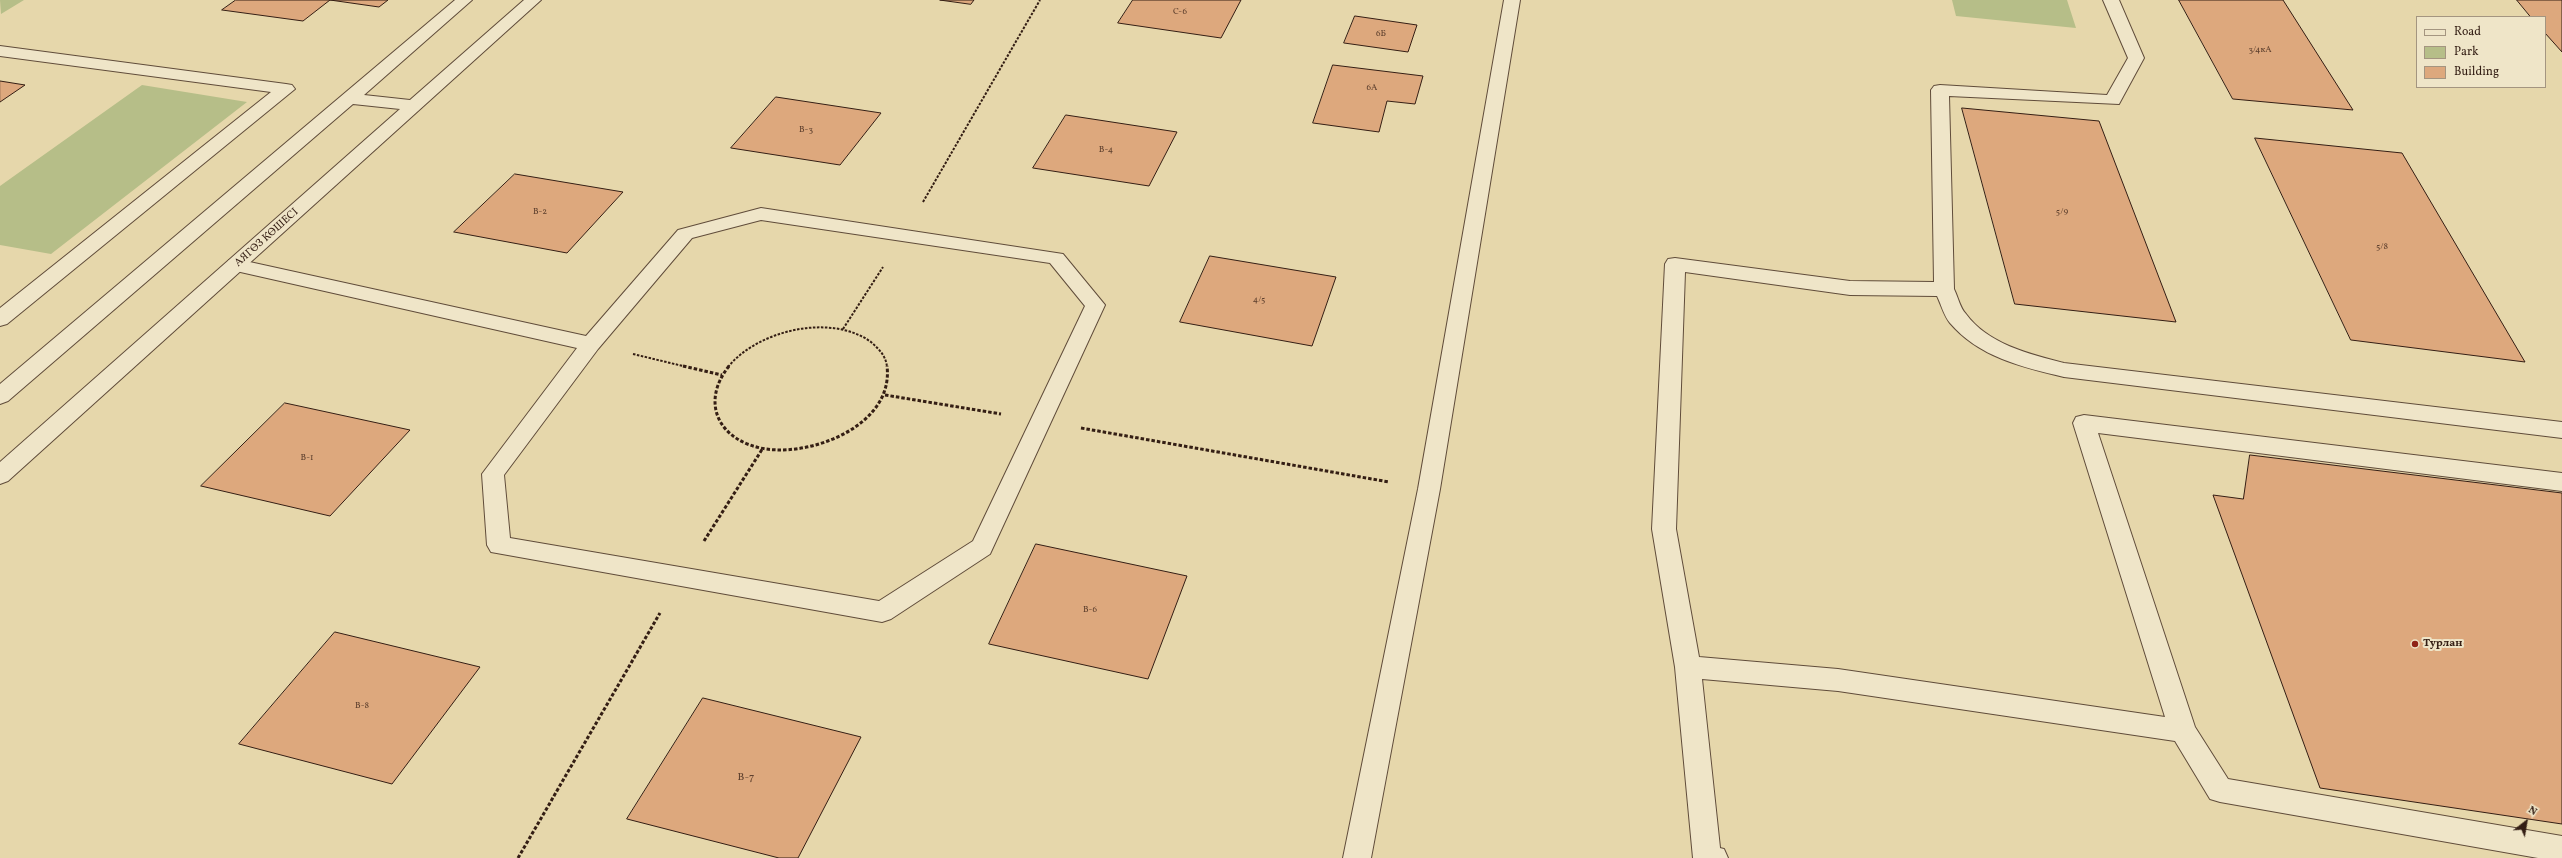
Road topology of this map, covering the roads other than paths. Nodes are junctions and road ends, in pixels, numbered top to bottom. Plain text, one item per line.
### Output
1 (464, 0) edge
2 (533, 0) edge
3 (1512, 0) edge
4 (2111, 0) edge
5 (0, 51) edge
6 (348, 98) junction
7 (414, 106) junction
8 (236, 265) junction
9 (1944, 289) junction
10 (0, 319) edge
11 (590, 344) junction
12 (0, 396) edge
13 (2562, 430) edge
14 (0, 475) edge
15 (2562, 482) edge
16 (1688, 667) junction
17 (2182, 731) junction
18 (2562, 849) edge
19 (1357, 858) edge
20 (1709, 858) edge

1 - 6 street
2 - 7 street, АЯГӨЗ КӨШЕСІ
3 - 19 street
4 - 9 street
5 - 10 street
6 - 7 street
6 - 12 street
7 - 8 street, АЯГӨЗ КӨШЕСІ
8 - 11 street
8 - 14 street, АЯГӨЗ КӨШЕСІ
9 - 13 street
9 - 16 street
11 - 11 street
15 - 17 street
16 - 17 street
16 - 20 street
17 - 18 street

